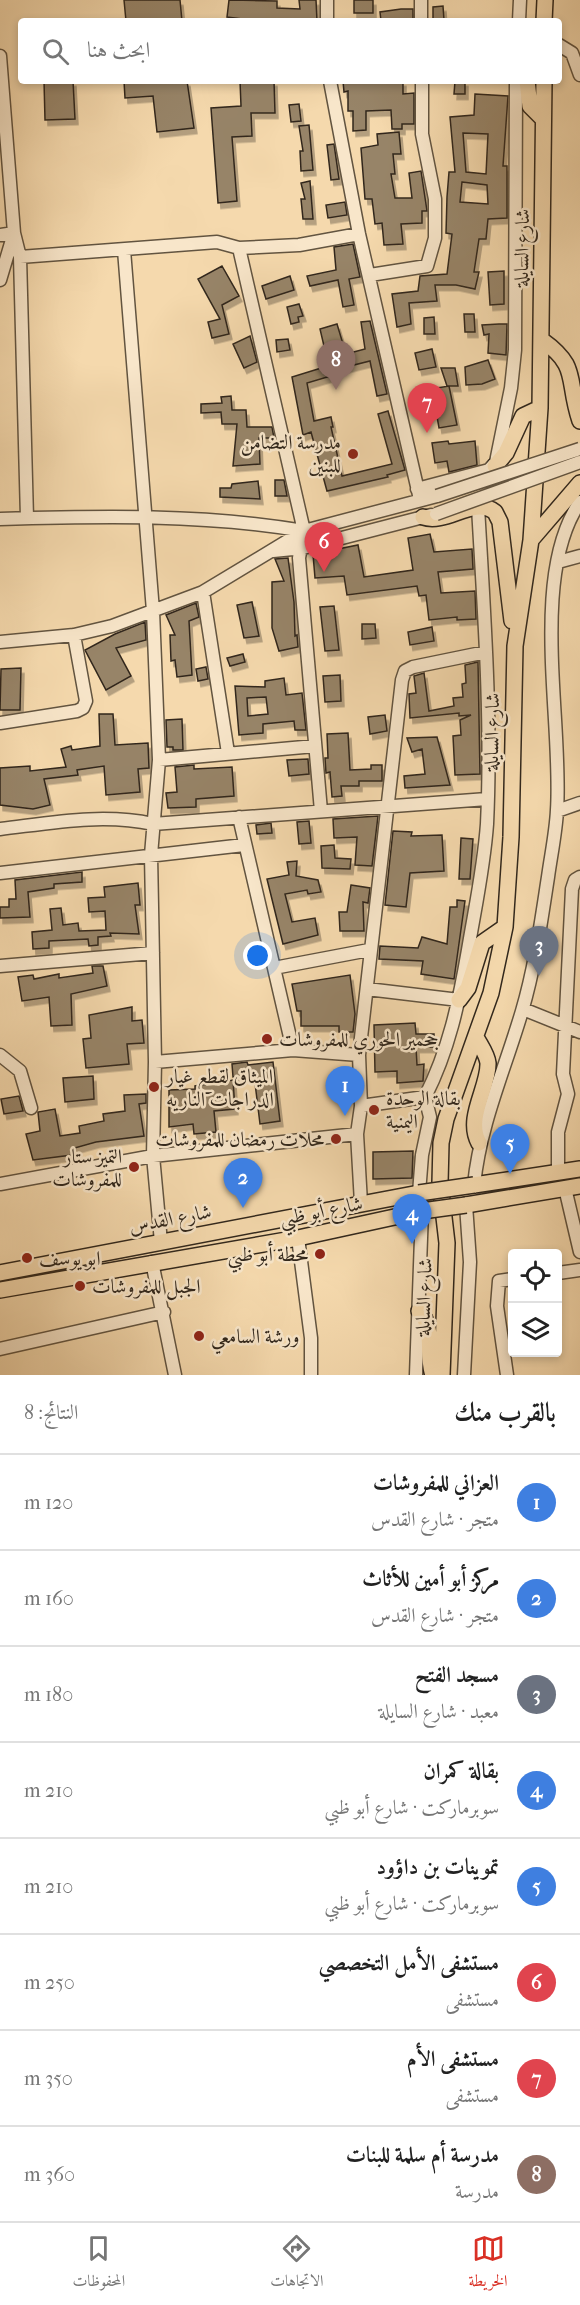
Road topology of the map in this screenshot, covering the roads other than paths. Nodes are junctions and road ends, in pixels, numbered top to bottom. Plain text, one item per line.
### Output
1 (327, 0) edge
2 (421, 0) edge
3 (520, 0) edge
4 (544, 0) edge
5 (327, 18) edge
6 (421, 18) edge
7 (519, 18) edge
8 (544, 18) edge
9 (562, 47) edge
10 (0, 61) edge
11 (580, 75) edge
12 (331, 84) edge
13 (422, 84) edge
14 (516, 84) edge
15 (527, 84) edge
16 (544, 84) edge
17 (543, 119) junction
18 (14, 233) junction
19 (359, 234) junction
20 (0, 235) edge
21 (239, 248) junction
22 (123, 250) junction
23 (20, 257) junction
24 (370, 275) junction
25 (0, 280) edge
26 (542, 340) junction
27 (540, 408) junction
28 (580, 421) edge
29 (580, 449) edge
30 (580, 462) edge
31 (495, 466) junction
32 (580, 483) edge
33 (419, 495) junction
34 (580, 502) edge
35 (478, 507) junction
36 (430, 515) junction
37 (27, 518) junction
38 (144, 518) junction
39 (0, 519) edge
40 (304, 531) junction
41 (531, 540) junction
42 (303, 548) junction
43 (266, 552) junction
44 (580, 556) edge
45 (558, 562) junction
46 (203, 592) junction
47 (153, 611) junction
48 (74, 635) junction
49 (0, 642) edge
50 (514, 646) junction
51 (486, 652) junction
52 (0, 723) edge
53 (315, 746) junction
54 (228, 753) junction
55 (159, 760) junction
56 (487, 799) junction
57 (580, 803) edge
58 (386, 807) junction
59 (557, 811) junction
60 (321, 812) junction
61 (239, 817) junction
62 (153, 824) junction
63 (0, 829) edge
64 (244, 845) junction
65 (151, 855) junction
66 (0, 873) edge
67 (580, 877) edge
68 (506, 927) junction
69 (369, 950) junction
70 (153, 953) junction
71 (0, 966) edge
72 (274, 968) junction
73 (367, 989) junction
74 (459, 1000) junction
75 (523, 1009) junction
76 (566, 1026) junction
77 (580, 1032) edge
78 (476, 1037) junction
79 (293, 1050) junction
80 (359, 1054) junction
81 (0, 1055) edge
82 (156, 1062) junction
83 (425, 1097) junction
84 (361, 1106) junction
85 (31, 1108) dead end
86 (357, 1134) junction
87 (479, 1143) junction
88 (153, 1156) junction
89 (580, 1169) edge
90 (558, 1173) junction
91 (0, 1184) edge
92 (474, 1185) junction
93 (573, 1187) edge
94 (419, 1193) junction
95 (361, 1203) junction
96 (466, 1205) junction
97 (422, 1211) junction
98 (298, 1238) junction
99 (161, 1242) junction
100 (580, 1252) edge
101 (152, 1262) junction
102 (580, 1270) edge
103 (562, 1272) edge
104 (0, 1273) edge
105 (508, 1280) edge
106 (0, 1290) edge
107 (419, 1311) junction
108 (164, 1312) junction
109 (0, 1349) edge
110 (175, 1375) edge
111 (311, 1375) edge
112 (416, 1375) edge
113 (433, 1375) edge
114 (442, 1375) edge
115 (464, 1375) edge
116 (507, 1375) edge

1 - 5 street
2 - 6 street
3 - 7 street
4 - 8 main road
9 - 11 street
10 - 18 street
12 - 19 street
13 - 24 street
14 - 31 street
15 - 17 main road
16 - 17 main road, شارع السايلة
17 - 26 main road, شارع السايلة
18 - 20 street
18 - 23 street
18 - 25 street
19 - 21 street
19 - 24 street
21 - 22 street
21 - 40 street
22 - 23 street
22 - 38 street
23 - 37 street
24 - 33 street
26 - 27 main road, شارع السايلة
26 - 28 main road
27 - 31 main road
27 - 41 main road, شارع السايلة
29 - 33 street, bridge
30 - 36 street, bridge
31 - 33 street
32 - 41 main road
33 - 36 street
33 - 40 street
34 - 45 street
35 - 36 main road
35 - 50 main road
35 - 51 street
36 - 42 street
37 - 38 street
37 - 39 street
38 - 40 street
38 - 47 street
40 - 42 street
40 - 43 street
41 - 50 main road, شارع السايلة
42 - 43 street
42 - 53 street
43 - 46 street
44 - 45 street
45 - 59 street
46 - 47 street
46 - 54 street
47 - 48 street
47 - 55 street
48 - 49 street
48 - 52 street
50 - 68 main road, شارع السايلة
51 - 56 street
51 - 58 street
53 - 54 street
53 - 60 street
54 - 55 street
55 - 62 street
56 - 58 street
56 - 74 street
57 - 59 street
58 - 60 street
58 - 69 street
59 - 75 street
60 - 61 street
61 - 62 street
61 - 64 street
62 - 63 street
62 - 65 street
64 - 65 street
64 - 72 street
65 - 66 street
65 - 70 street
67 - 76 street
68 - 74 main road
68 - 78 main road, شارع السايلة
69 - 72 street
69 - 73 street
70 - 71 street
70 - 82 street
72 - 79 street
73 - 74 street
73 - 80 street
74 - 83 street
75 - 76 street
75 - 87 street
76 - 77 street
76 - 90 street
78 - 87 main road
78 - 114 main road, شارع السايلة
79 - 80 street
79 - 82 street
80 - 84 street
81 - 85 street
82 - 88 street
83 - 84 street
83 - 94 street
84 - 86 street
86 - 88 street
86 - 95 street
87 - 92 street
88 - 91 street
88 - 99 street
89 - 90 main road
90 - 92 main road
90 - 93 main road
92 - 94 main road, bridge
93 - 96 main road, شارع أبو ظبي
93 - 100 street
94 - 95 main road, شارع القدس
95 - 99 main road, شارع القدس
96 - 97 main road, شارع أبو ظبي, bridge
96 - 115 street
97 - 98 main road, شارع أبو ظبي
97 - 107 street
98 - 101 main road, شارع أبو ظبي
98 - 111 street
99 - 104 main road, شارع القدس
101 - 106 main road, شارع أبو ظبي
101 - 108 street
102 - 103 street
105 - 116 street
107 - 112 street
107 - 113 main road
108 - 109 street
108 - 110 street

